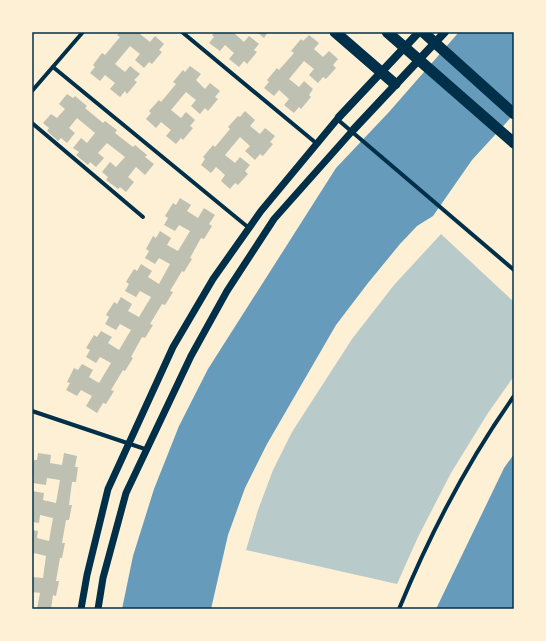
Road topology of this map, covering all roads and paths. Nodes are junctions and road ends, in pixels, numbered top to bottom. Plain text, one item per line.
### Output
1 (83, 32) edge
2 (182, 32) edge
3 (335, 32) edge
4 (387, 32) edge
5 (419, 32) edge
6 (423, 32) edge
7 (445, 32) edge
8 (52, 67) junction
9 (381, 72) junction
10 (395, 84) junction
11 (32, 91) edge
12 (514, 114) edge
13 (338, 118) junction
14 (32, 123) edge
15 (352, 130) junction
16 (514, 143) edge
17 (316, 144) junction
18 (143, 217) dead end
19 (249, 228) junction
20 (514, 270) edge
21 (514, 396) edge
22 (32, 411) edge
23 (128, 443) junction
24 (145, 449) junction
25 (81, 609) edge
26 (98, 609) edge
27 (399, 609) edge

1 - 8 street
2 - 17 street
3 - 9 highway
4 - 16 highway
5 - 9 main road
6 - 12 highway
7 - 10 main road
8 - 11 street
8 - 19 street
9 - 10 highway
9 - 13 main road
10 - 15 main road
13 - 15 street
13 - 17 street
14 - 18 street
15 - 20 street
15 - 24 street
17 - 19 street
19 - 23 street
21 - 27 street
22 - 23 street
23 - 24 street
23 - 25 street
24 - 26 street

